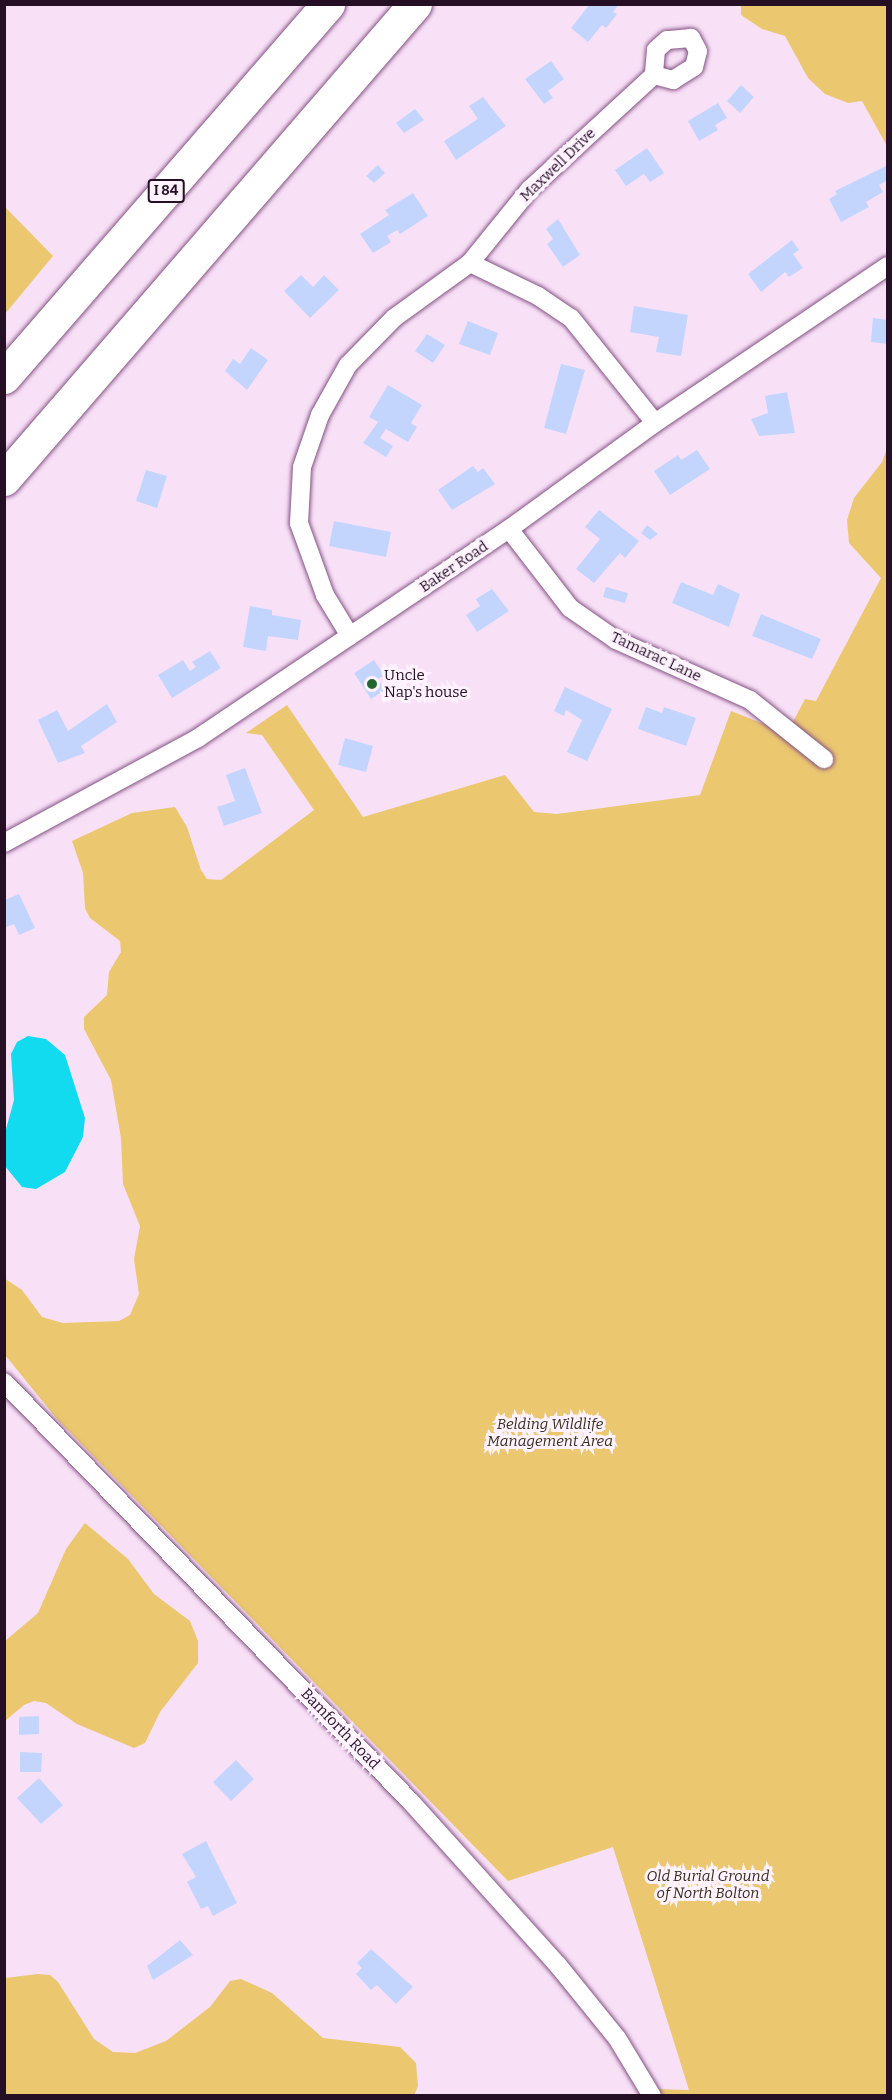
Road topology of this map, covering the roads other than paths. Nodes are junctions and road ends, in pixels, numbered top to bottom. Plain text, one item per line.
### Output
1 (328, 4) edge
2 (415, 4) edge
3 (654, 75) dead end
4 (471, 262) junction
5 (888, 266) edge
6 (4, 377) edge
7 (655, 423) junction
8 (4, 479) edge
9 (510, 529) junction
10 (350, 636) junction
11 (824, 759) dead end
12 (4, 843) edge
13 (4, 1382) edge
14 (652, 2096) edge

1 - 6 highway, I 84
2 - 8 highway
3 - 4 street, Maxwell Drive
4 - 7 street
4 - 10 street, Maxwell Drive
5 - 7 street, Baker Road
7 - 9 street, Baker Road
9 - 10 street, Baker Road
9 - 11 street, Tamarac Lane
10 - 12 street, Baker Road
13 - 14 street, Bamforth Road

